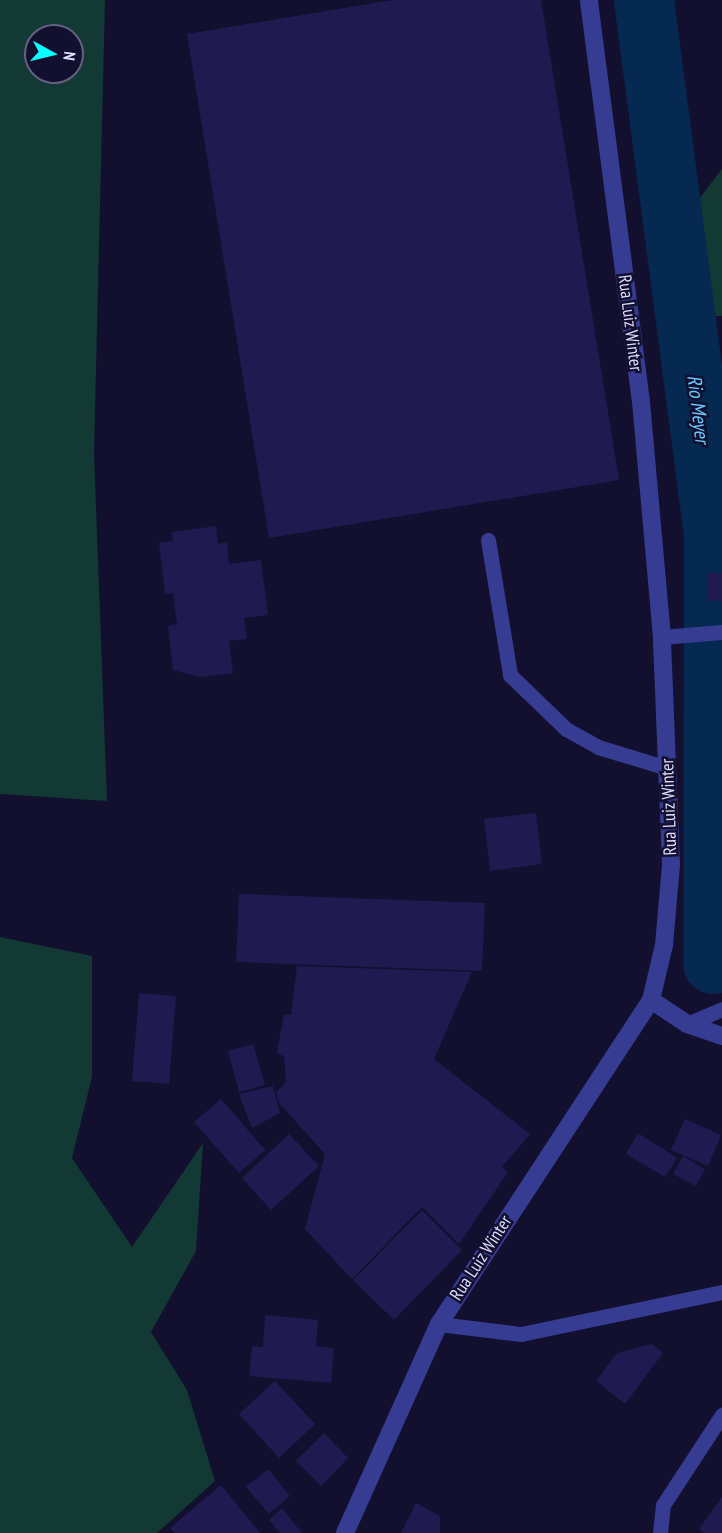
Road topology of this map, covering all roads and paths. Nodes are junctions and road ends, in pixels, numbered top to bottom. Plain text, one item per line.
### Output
1 (589, 0) edge
2 (488, 540) dead end
3 (721, 632) edge
4 (663, 636) junction
5 (668, 768) junction
6 (651, 1000) junction
7 (722, 1009) edge
8 (687, 1024) junction
9 (722, 1036) edge
10 (722, 1292) edge
11 (439, 1324) junction
12 (722, 1416) edge
13 (345, 1533) edge
14 (660, 1533) edge

1 - 4 street, Rua Luiz Winter
2 - 5 lane
3 - 4 lane
4 - 5 street, Rua Luiz Winter
5 - 6 street, Rua Luiz Winter
6 - 8 street
6 - 11 street, Rua Luiz Winter
7 - 8 lane
8 - 9 street
10 - 11 lane
11 - 13 street, Rua Luiz Winter
12 - 14 lane

